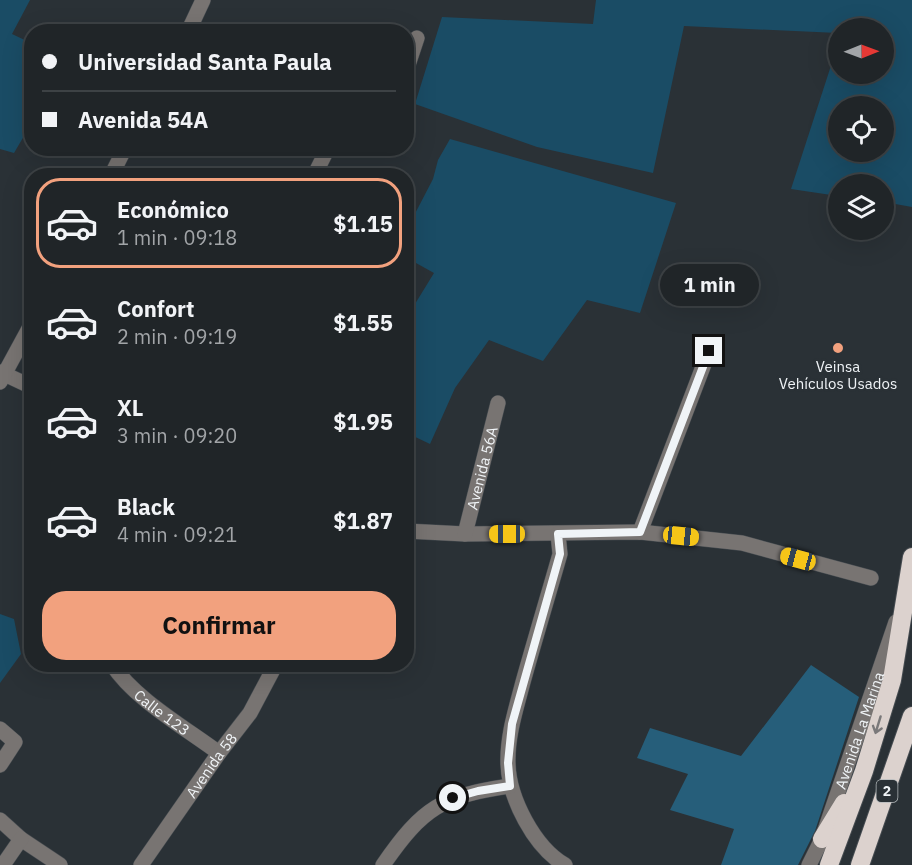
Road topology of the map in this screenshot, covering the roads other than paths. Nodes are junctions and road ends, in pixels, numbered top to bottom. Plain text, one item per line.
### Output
1 (203, 0) edge
2 (192, 24) edge
3 (417, 38) dead end
4 (414, 47) edge
5 (24, 337) edge
6 (709, 351) dead end
7 (1, 376) edge
8 (24, 384) edge
9 (498, 404) dead end
10 (414, 531) edge
11 (640, 532) junction
12 (465, 534) junction
13 (558, 534) junction
14 (912, 557) edge
15 (871, 578) dead end
16 (905, 594) junction
17 (118, 672) edge
18 (272, 672) edge
19 (912, 716) edge
20 (0, 729) edge
21 (219, 753) junction
22 (0, 765) edge
23 (864, 771) junction
24 (510, 786) junction
25 (0, 820) edge
26 (822, 839) junction
27 (21, 840) junction
28 (3, 865) edge
29 (60, 865) edge
30 (141, 865) edge
31 (383, 865) edge
32 (565, 865) edge
33 (809, 865) edge
34 (830, 865) edge
35 (860, 865) edge

1 - 2 street
3 - 4 street
5 - 7 street
6 - 11 street
7 - 8 street
9 - 12 street, Avenida 56A
10 - 12 street
11 - 13 street
11 - 15 street
12 - 13 street
13 - 24 street
14 - 16 highway
16 -> 23 highway, 2
16 - 26 street, Avenida La Marina
17 - 21 street, Calle 123
18 - 21 street, Avenida 58
19 - 35 highway, 2
20 - 22 street
21 - 30 street, Avenida 58
23 - 26 highway
23 - 34 highway, 2
24 - 31 street
24 - 32 street
25 - 27 street
26 - 33 street, Avenida La Marina
27 - 28 street
27 - 29 street

